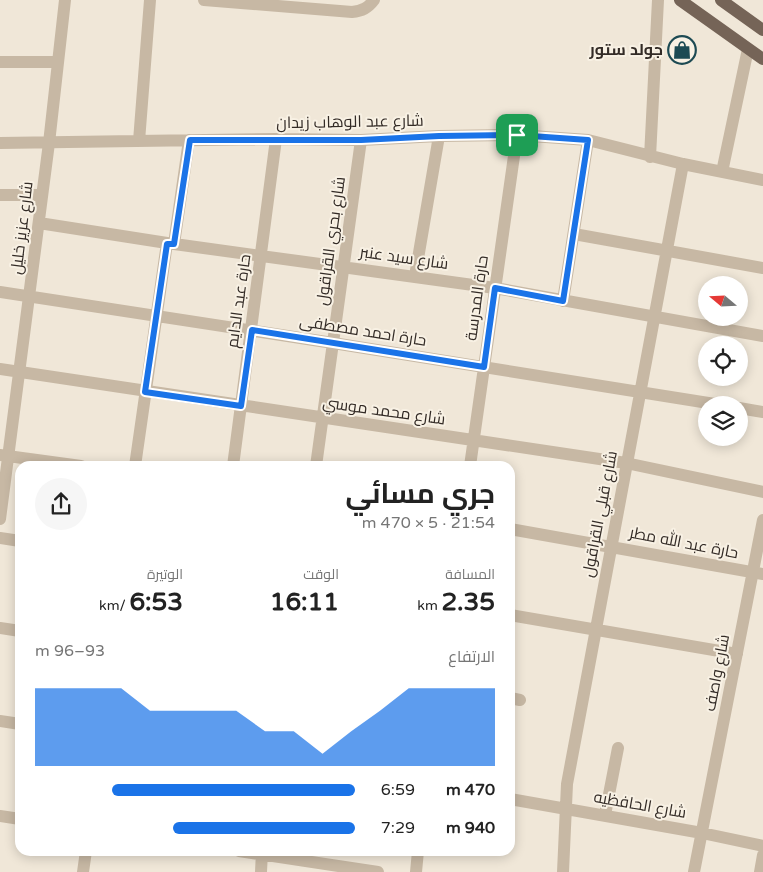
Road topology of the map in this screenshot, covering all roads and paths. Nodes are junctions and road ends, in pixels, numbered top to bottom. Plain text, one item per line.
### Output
1 (65, 0) edge
2 (150, 0) edge
3 (204, 0) edge
4 (374, 0) edge
5 (658, 0) edge
6 (680, 0) edge
7 (721, 0) edge
8 (763, 30) edge
9 (748, 49) junction
10 (763, 59) edge
11 (0, 62) edge
12 (58, 62) junction
13 (517, 135) junction
14 (439, 136) junction
15 (276, 139) junction
16 (190, 140) junction
17 (361, 140) junction
18 (588, 140) junction
19 (139, 141) junction
20 (0, 143) edge
21 (49, 143) junction
22 (650, 157) junction
23 (683, 164) junction
24 (722, 172) junction
25 (763, 180) edge
26 (0, 195) edge
27 (42, 195) junction
28 (39, 223) junction
29 (574, 234) junction
30 (171, 244) junction
31 (666, 251) junction
32 (262, 256) junction
33 (344, 266) junction
34 (763, 268) edge
35 (415, 276) junction
36 (495, 288) junction
37 (0, 292) edge
38 (29, 297) junction
39 (563, 301) junction
40 (157, 315) junction
41 (654, 316) junction
42 (252, 330) junction
43 (763, 336) edge
44 (333, 342) junction
45 (484, 367) junction
46 (0, 369) edge
47 (19, 372) junction
48 (145, 392) junction
49 (640, 392) junction
50 (698, 401) edge
51 (241, 406) junction
52 (748, 410) edge
53 (763, 412) edge
54 (323, 419) junction
55 (474, 439) junction
56 (4, 455) edge
57 (45, 461) edge
58 (136, 461) edge
59 (234, 461) edge
60 (317, 461) edge
61 (471, 461) edge
62 (626, 463) junction
63 (763, 492) edge
64 (0, 519) edge
65 (763, 520) edge
66 (515, 530) edge
67 (0, 538) edge
68 (15, 540) edge
69 (610, 546) junction
70 (758, 573) edge
71 (515, 616) edge
72 (0, 628) edge
73 (595, 628) junction
74 (15, 630) edge
75 (737, 654) junction
76 (0, 721) edge
77 (15, 723) edge
78 (618, 748) dead end
79 (515, 800) edge
80 (567, 808) junction
81 (605, 815) junction
82 (0, 816) edge
83 (15, 818) edge
84 (702, 833) junction
85 (763, 846) edge
86 (763, 855) edge
87 (85, 856) edge
88 (262, 856) edge
89 (275, 856) edge
90 (418, 856) edge
91 (333, 869) edge
92 (83, 872) edge
93 (261, 872) edge
94 (378, 872) edge
95 (416, 872) edge
96 (563, 872) edge
97 (694, 872) edge
98 (760, 872) edge

1 - 12 street, شارع عزيز خليل
2 - 19 street
3 - 4 street
5 - 22 street
6 - 9 main road
7 - 8 main road
9 - 10 main road
9 - 24 street
11 - 12 street
12 - 21 street, شارع عزيز خليل
13 - 14 street, شارع عبد الوهاب زيدان
13 - 18 street, شارع عبد الوهاب زيدان
13 - 36 street, حارة المدرسة
14 - 17 street, شارع عبد الوهاب زيدان
14 - 35 street
15 - 16 street, شارع عبد الوهاب زيدان
15 - 17 street, شارع عبد الوهاب زيدان
15 - 32 street, حارة عبد الدايم
16 - 19 street, شارع عبد الوهاب زيدان
16 - 30 street
17 - 33 street, شارع بحري القراقول
18 - 22 street, شارع عبد الوهاب زيدان
18 - 29 street
19 - 21 street, شارع عبد الوهاب زيدان
20 - 21 street, شارع عبد الوهاب زيدان
21 - 27 street, شارع عزيز خليل
22 - 23 street, شارع عبد الوهاب زيدان
23 - 24 street, شارع عبد الوهاب زيدان
23 - 31 street, شارع قبلي القراقول
24 - 25 street, شارع عبد الوهاب زيدان
26 - 27 street
27 - 28 street, شارع عزيز خليل
28 - 30 street, شارع سيد عنبر
28 - 38 street, شارع عزيز خليل
29 - 31 street
29 - 39 street
30 - 32 street, شارع سيد عنبر
30 - 40 street
31 - 34 street
31 - 41 street, شارع قبلي القراقول
32 - 33 street, شارع سيد عنبر
32 - 42 street, حارة عبد الدايم
33 - 35 street, شارع سيد عنبر
33 - 44 street, شارع بحري القراقول
35 - 36 street, شارع سيد عنبر
36 - 39 street, شارع سيد عنبر
36 - 45 street, حارة المدرسة
37 - 38 street, حارة احمد مصطفى
38 - 40 street, حارة احمد مصطفى
38 - 47 street, شارع عزيز خليل
39 - 41 street, شارع سيد عنبر
40 - 42 street, حارة احمد مصطفى
40 - 48 street
41 - 43 street, شارع سيد عنبر
41 - 49 street, شارع قبلي القراقول
42 - 44 street, حارة احمد مصطفى
42 - 51 street, حارة عبد الدايم
44 - 45 street, حارة احمد مصطفى
44 - 54 street, شارع بحري القراقول
45 - 49 street, حارة احمد مصطفى
45 - 55 street, حارة المدرسة
46 - 47 street, شارع محمد موسي
47 - 48 street, شارع محمد موسي
47 - 56 street, شارع عزيز خليل
48 - 51 street, شارع محمد موسي
48 - 58 street
49 - 50 street, حارة احمد مصطفى
49 - 62 street, شارع قبلي القراقول
51 - 54 street, شارع محمد موسي
51 - 59 street, حارة عبد الدايم
52 - 53 street
54 - 55 street, شارع محمد موسي
54 - 60 street, شارع بحري القراقول
55 - 61 street, حارة المدرسة
55 - 62 street, شارع محمد موسي
56 - 57 street
56 - 64 street, شارع عزيز خليل
62 - 63 street, شارع محمد موسي
62 - 69 street, شارع قبلي القراقول
65 - 70 street, شارع واصف
66 - 69 street, حارة عبد الله مطر
67 - 68 street
69 - 70 street, حارة عبد الله مطر
69 - 73 street, شارع قبلي القراقول
70 - 75 street, شارع واصف
71 - 73 street
72 - 74 street
73 - 75 street
73 - 80 street, شارع قبلي القراقول
75 - 84 street, شارع واصف
76 - 77 street
78 - 81 street
79 - 80 street, شارع الحافظيه
80 - 81 street, شارع الحافظيه
80 - 96 street, شارع قبلي القراقول
81 - 84 street, شارع الحافظيه
82 - 83 street
84 - 85 street, شارع الحافظيه
84 - 97 street, شارع واصف
86 - 98 street
87 - 92 street
88 - 93 street
89 - 91 street
90 - 95 street
91 - 94 street

